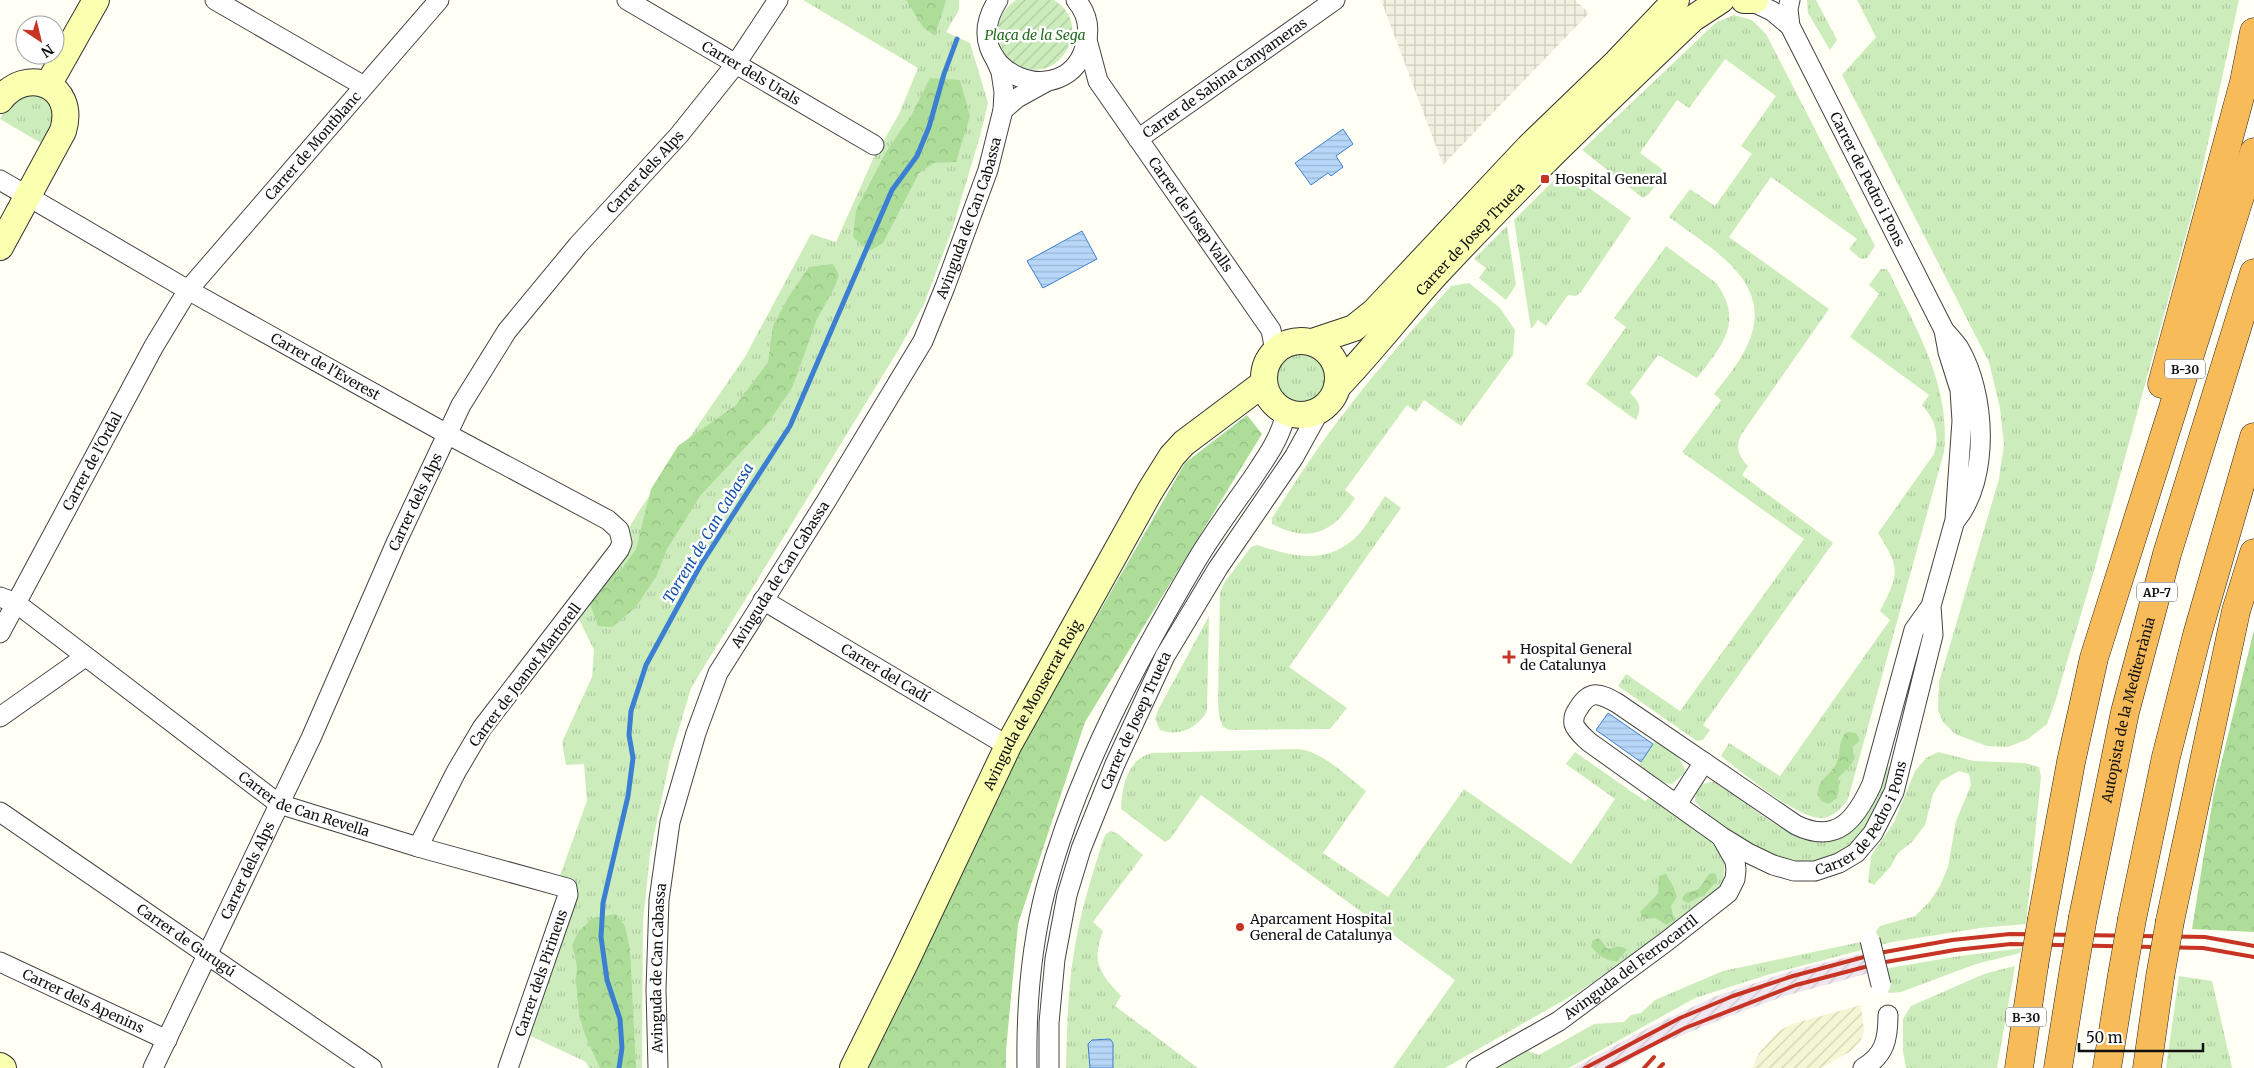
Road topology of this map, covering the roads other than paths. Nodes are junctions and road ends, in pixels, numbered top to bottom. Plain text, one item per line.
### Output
1 (96, 0) edge
2 (214, 0) edge
3 (439, 0) edge
4 (627, 0) edge
5 (778, 0) edge
6 (1076, 0) edge
7 (1335, 0) edge
8 (1676, 0) edge
9 (1721, 0) edge
10 (1750, 0) edge
11 (1790, 0) edge
12 (992, 5) edge
13 (1790, 26) junction
14 (2254, 32) edge
15 (1087, 40) junction
16 (994, 56) junction
17 (736, 65) junction
18 (1058, 76) junction
19 (1098, 81) junction
20 (48, 85) junction
21 (364, 86) junction
22 (0, 100) edge
23 (1003, 110) junction
24 (1138, 139) junction
25 (874, 145) dead end
26 (2254, 152) edge
27 (0, 180) edge
28 (28, 198) junction
29 (0, 247) edge
30 (2254, 273) edge
31 (188, 290) junction
32 (1312, 342) junction
33 (1275, 351) junction
34 (1264, 383) junction
35 (1337, 387) junction
36 (1280, 408) junction
37 (1320, 410) junction
38 (447, 434) junction
39 (2254, 437) edge
40 (622, 535) joint
41 (2254, 553) edge
42 (2117, 585) junction
43 (8, 600) edge
44 (763, 600) junction
45 (1931, 606) junction
46 (0, 633) edge
47 (85, 657) junction
48 (0, 717) edge
49 (1008, 746) junction
50 (1704, 762) junction
51 (279, 804) junction
52 (1677, 804) junction
53 (0, 812) edge
54 (1722, 837) junction
55 (418, 847) junction
56 (556, 884) joint
57 (1870, 940) dead end
58 (208, 954) junction
59 (0, 962) edge
60 (1881, 985) dead end
61 (1888, 1015) dead end
62 (167, 1040) junction
63 (153, 1068) edge
64 (372, 1068) edge
65 (508, 1068) edge
66 (658, 1068) edge
67 (853, 1068) edge
68 (1027, 1068) edge
69 (1049, 1068) edge
70 (1476, 1068) edge
71 (1863, 1068) edge
72 (2019, 1068) edge
73 (2058, 1068) edge
74 (2108, 1068) edge
75 (2146, 1068) edge

1 - 20 street
2 - 21 street
3 - 21 street, Carrer de Montblanc
4 - 17 street, Carrer dels Urals
5 - 17 street, Carrer dels Alps
6 - 15 street
7 - 24 street, Carrer de Sabina Canyameras
8 - 32 street, Carrer de Josep Trueta
9 - 35 street, Carrer de Josep Trueta
10 - 13 street, Carrer de Pedro i Pons
11 - 13 street, Carrer de Pedro i Pons
12 - 16 street
13 - 45 street, Carrer de Pedro i Pons
14 - 42 highway
15 - 18 street
15 - 19 street, Carrer de Josep Valls
16 - 18 street
16 - 23 street, Avinguda de Can Cabassa
17 - 25 street, Carrer dels Urals
17 - 38 street, Carrer dels Alps
18 - 19 street
18 - 23 street
19 - 24 street, Carrer de Josep Valls
20 - 22 street
20 - 28 street
21 - 31 street, Carrer de Montblanc
23 - 44 street, Avinguda de Can Cabassa
24 - 33 street, Carrer de Josep Valls
26 - 42 highway, B-30
27 - 28 street, Carrer de l'Everest
28 - 29 street
28 - 31 street, Carrer de l'Everest
30 - 73 highway, Autopista de la Mediterrània / AP-7, bridge
31 - 38 street, Carrer de l'Everest
31 - 43 street, Carrer de l'Ordal
32 - 33 street
32 - 35 street
33 - 34 street
34 - 36 street
34 - 49 street, Avinguda de Monserrat Roig
35 - 37 street
36 - 37 street
36 - 68 street, Carrer de Josep Trueta
37 - 69 street, Carrer de Josep Trueta
38 - 40 street, Carrer de l'Everest
38 - 51 street, Carrer dels Alps
39 - 74 highway, bridge
40 - 55 street, Carrer de Joanot Martorell
41 - 75 highway, bridge
42 - 72 highway, B-30, bridge
43 - 46 street, Carrer de l'Ordal
43 - 47 street, Carrer de Can Revella
44 - 49 street, Carrer del Cadí
44 - 66 street, Avinguda de Can Cabassa
45 - 50 street, Carrer de Pedro i Pons
45 - 54 street, Carrer de Pedro i Pons
47 - 48 street
47 - 51 street, Carrer de Can Revella
49 - 67 street, Avinguda de Monserrat Roig
50 - 52 street
50 - 52 street, Carrer de Pedro i Pons
51 - 55 street, Carrer de Can Revella
51 - 58 street, Carrer dels Alps
52 - 54 street, Carrer de Pedro i Pons
53 - 58 street, Carrer de Gurugú
54 - 70 street, Avinguda del Ferrocarril
55 - 56 street, Carrer de Can Revella
56 - 65 street, Carrer dels Pirineus
57 - 60 street, bridge
58 - 62 street, Carrer dels Alps
58 - 64 street, Carrer de Gurugú
59 - 62 street, Carrer dels Apenins
61 - 71 street
62 - 63 street, Carrer dels Alps

